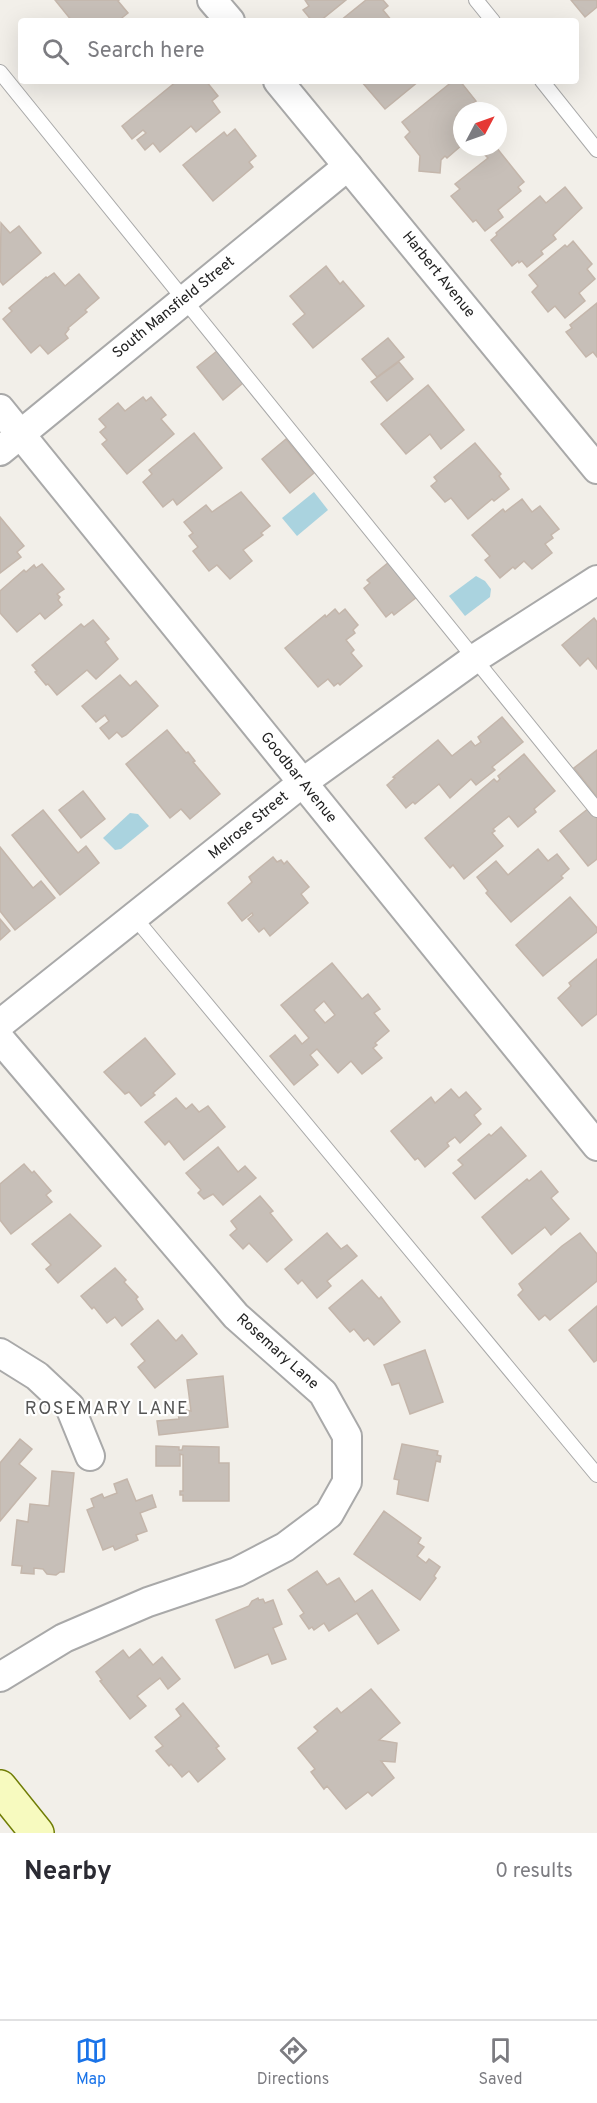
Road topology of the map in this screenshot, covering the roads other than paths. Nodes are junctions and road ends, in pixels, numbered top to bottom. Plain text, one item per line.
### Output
1 (212, 0) edge
2 (476, 0) edge
3 (227, 18) edge
4 (491, 18) edge
5 (0, 72) edge
6 (281, 84) edge
7 (544, 84) edge
8 (597, 150) edge
9 (348, 166) junction
10 (184, 300) junction
11 (0, 409) edge
12 (10, 442) edge
13 (597, 469) edge
14 (597, 580) edge
15 (474, 659) junction
16 (302, 783) junction
17 (597, 810) edge
18 (135, 918) junction
19 (0, 1024) edge
20 (0, 1039) edge
21 (597, 1146) edge
22 (0, 1353) edge
23 (90, 1456) dead end
24 (597, 1475) edge
25 (0, 1677) edge
26 (0, 1787) edge
27 (37, 1833) edge

1 - 3 street
2 - 4 lane
5 - 10 lane
6 - 9 street, Harbert Avenue
7 - 8 lane
9 - 10 street, South Mansfield Street
9 - 13 street, Harbert Avenue
10 - 12 street, South Mansfield Street
10 - 15 lane
11 - 12 street, Goodbar Avenue
12 - 16 street, Goodbar Avenue
14 - 15 street, Melrose Street
15 - 16 street, Melrose Street
15 - 17 lane
16 - 18 street, Melrose Street
16 - 21 street, Goodbar Avenue
18 - 19 street, Melrose Street
18 - 24 lane
20 - 25 street, Rosemary Lane
22 - 23 street
26 - 27 main road

